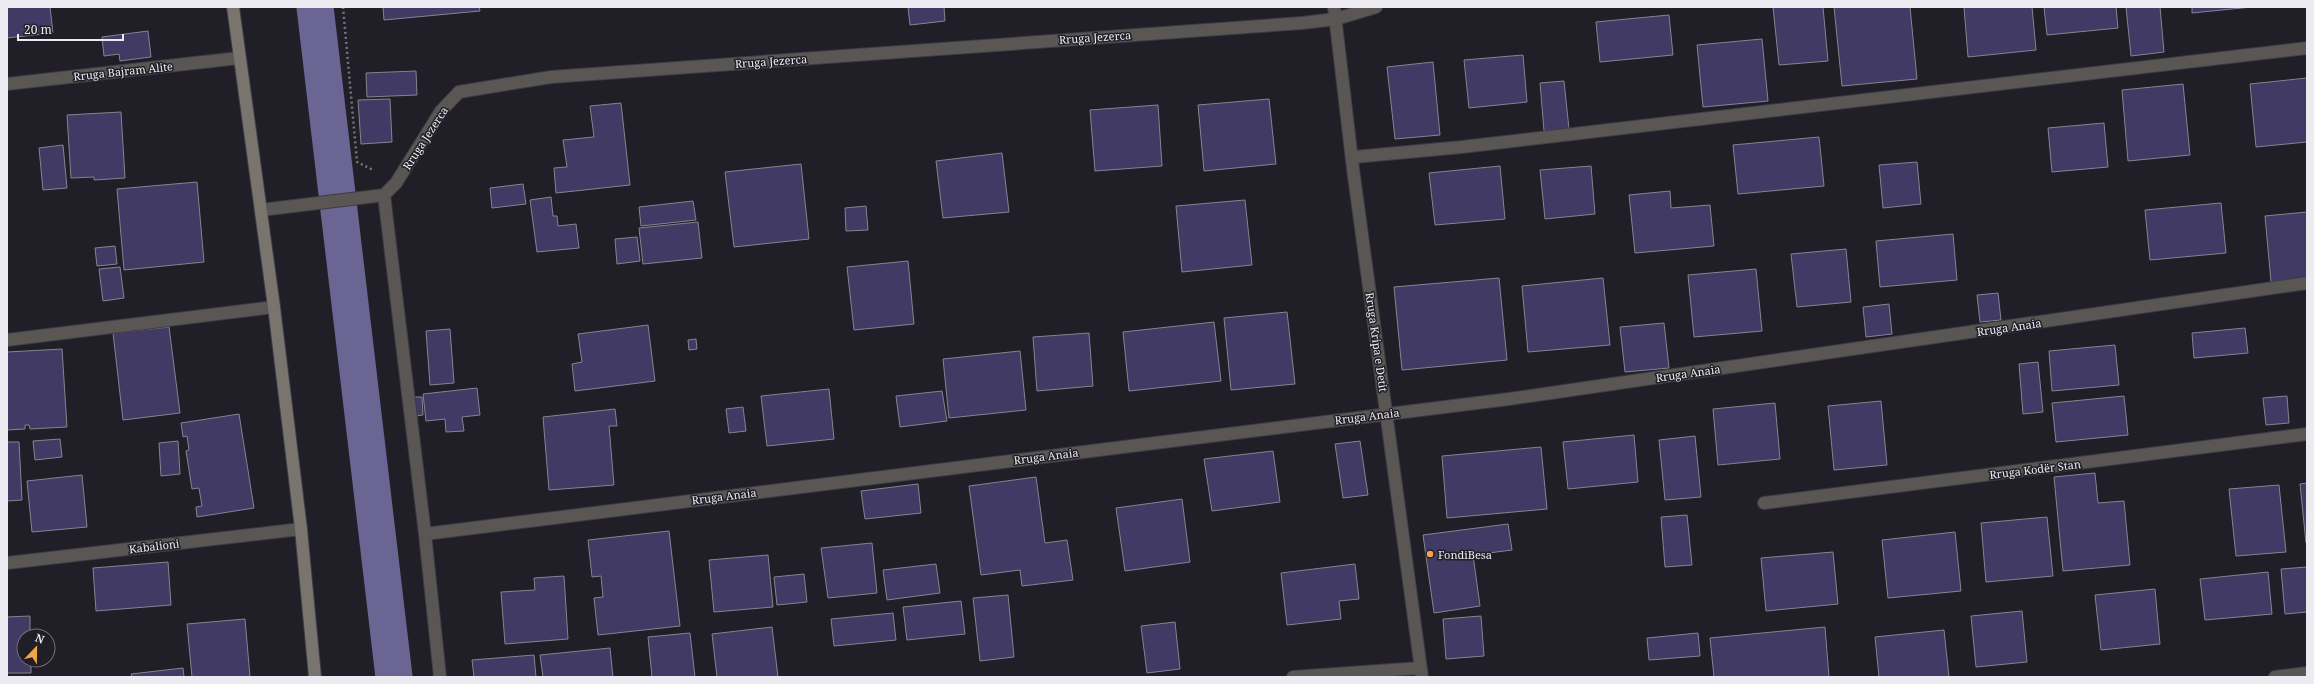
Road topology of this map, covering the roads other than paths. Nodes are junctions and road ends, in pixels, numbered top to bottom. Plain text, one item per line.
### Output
1 (233, 7) edge
2 (1334, 7) edge
3 (1376, 7) edge
4 (1336, 19) junction
5 (2307, 48) edge
6 (239, 58) junction
7 (7, 84) edge
8 (1354, 158) junction
9 (384, 195) junction
10 (262, 210) junction
11 (2307, 283) edge
12 (274, 307) junction
13 (7, 340) edge
14 (1387, 413) junction
15 (2307, 434) edge
16 (1764, 503) dead end
17 (301, 529) junction
18 (425, 534) junction
19 (7, 563) edge
20 (1421, 672) edge
21 (2307, 673) edge
22 (315, 677) edge
23 (440, 677) edge
24 (1293, 677) edge
25 (2275, 677) edge

1 - 6 street
2 - 4 street, Rruga Kripa e Detit
3 - 4 street, Rruga Jezerca
4 - 8 street, Rruga Kripa e Detit
4 - 9 street, Rruga Jezerca
5 - 8 street
6 - 7 street, Rruga Bajram Alite
6 - 10 street
8 - 14 street, Rruga Kripa e Detit
9 - 10 street
9 - 18 street
10 - 12 street
11 - 14 street, Rruga Anaia
12 - 13 street
12 - 17 street
14 - 18 street, Rruga Anaia
14 - 20 street, Rruga Kripa e Detit
15 - 16 street, Rruga Kodër Stan
17 - 19 street, Kabalioni
17 - 22 street
18 - 23 street
20 - 24 street
21 - 25 street

